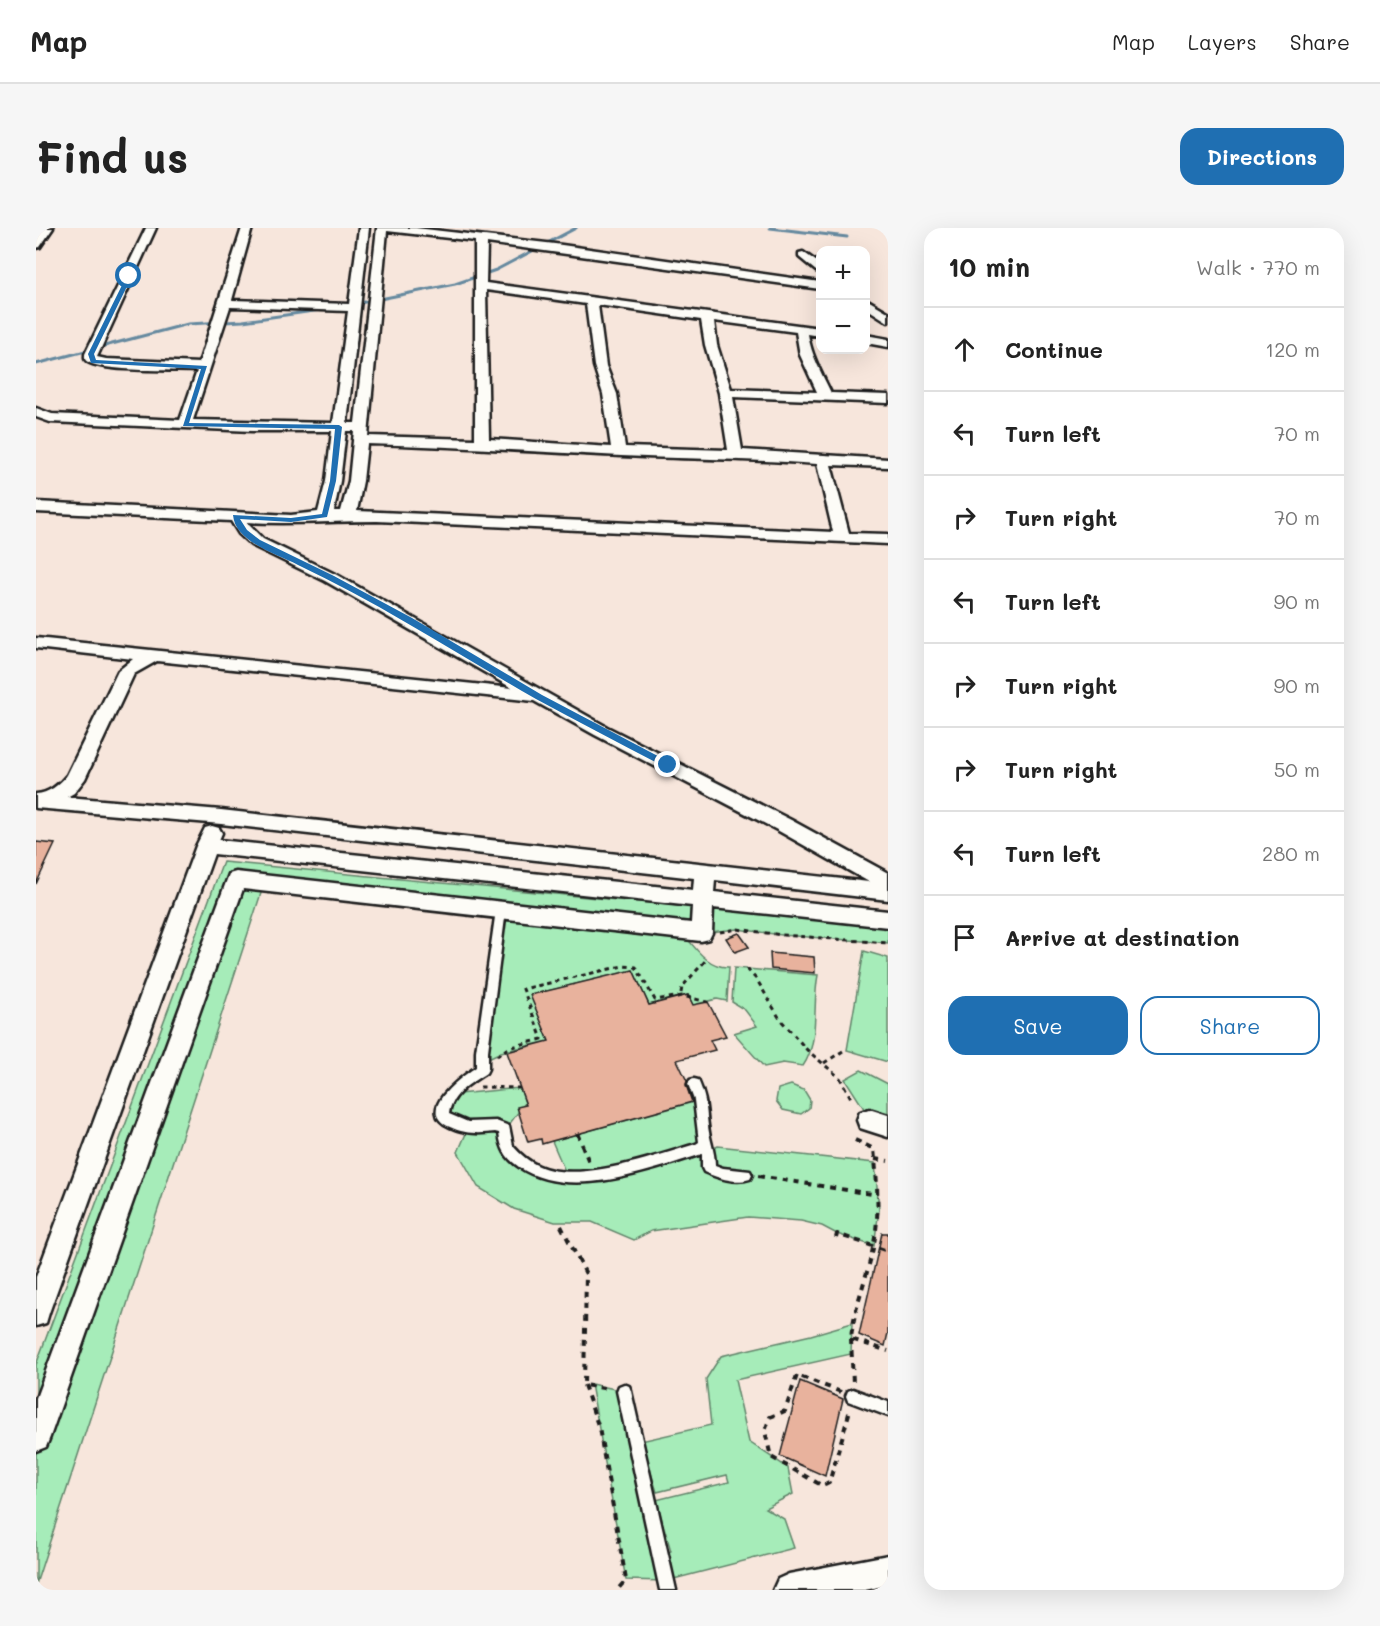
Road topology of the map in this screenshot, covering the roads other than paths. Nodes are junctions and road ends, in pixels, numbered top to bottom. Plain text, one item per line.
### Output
1 (48, 228) edge
2 (151, 228) edge
3 (247, 228) edge
4 (364, 228) edge
5 (382, 228) edge
6 (387, 228) edge
7 (481, 238) junction
8 (36, 245) edge
9 (803, 255) dead end
10 (816, 266) edge
11 (816, 284) edge
12 (482, 286) junction
13 (591, 300) junction
14 (224, 303) junction
15 (870, 306) edge
16 (353, 308) junction
17 (706, 316) junction
18 (888, 318) edge
19 (802, 329) junction
20 (816, 331) edge
21 (870, 340) edge
22 (888, 343) edge
23 (204, 368) junction
24 (726, 393) junction
25 (826, 397) junction
26 (888, 399) edge
27 (36, 412) edge
28 (185, 424) junction
29 (339, 427) junction
30 (361, 434) junction
31 (482, 442) junction
32 (622, 452) junction
33 (736, 454) junction
34 (823, 460) junction
35 (888, 464) edge
36 (36, 507) edge
37 (236, 516) junction
38 (325, 516) junction
39 (348, 516) junction
40 (842, 537) junction
41 (888, 539) edge
42 (36, 643) edge
43 (118, 652) junction
44 (157, 656) junction
45 (127, 671) junction
46 (539, 696) junction
47 (40, 801) edge
48 (220, 817) junction
49 (206, 846) junction
50 (243, 850) junction
51 (705, 872) junction
52 (236, 880) junction
53 (888, 883) edge
54 (888, 892) edge
55 (702, 898) junction
56 (501, 910) junction
57 (888, 919) edge
58 (694, 1084) dead end
59 (705, 1143) junction
60 (746, 1175) road end
61 (36, 1313) edge
62 (624, 1392) road end
63 (854, 1396) road end
64 (888, 1409) edge
65 (36, 1437) edge
66 (888, 1573) edge
67 (668, 1590) edge
68 (789, 1590) edge
69 (878, 1590) edge

1 - 8 street
2 - 23 street
3 - 14 street
4 - 16 street
5 - 30 street
6 - 7 street
7 - 11 street
7 - 12 street
9 - 10 street
12 - 13 street
12 - 31 street
13 - 17 street
13 - 32 street
14 - 16 street
14 - 23 street
15 - 18 street
16 - 29 street
17 - 19 street
17 - 24 street
19 - 20 street
19 - 25 street
21 - 22 street
23 - 28 street
24 - 25 street
24 - 33 street
25 - 26 street
27 - 28 street
28 - 29 street
29 - 30 street
29 - 38 street
30 - 31 street
30 - 39 street
31 - 32 street
32 - 33 street
33 - 34 street
34 - 35 street
34 - 40 street
36 - 37 street
37 - 38 street
37 - 46 street
38 - 39 street
39 - 40 street
40 - 41 street
42 - 43 street
43 - 44 street
43 - 45 street
44 - 45 street
44 - 46 street
45 - 47 street
46 - 53 street
47 - 48 street
48 - 49 street
48 - 51 street
49 - 50 street
49 - 61 street
50 - 52 street
50 - 55 street
51 - 54 street
51 - 55 street
52 - 56 street
52 - 65 street
55 - 56 street
55 - 57 street
56 - 59 lane
58 - 59 lane
59 - 60 lane
62 - 67 lane
63 - 64 lane
66 - 68 street
66 - 69 street

